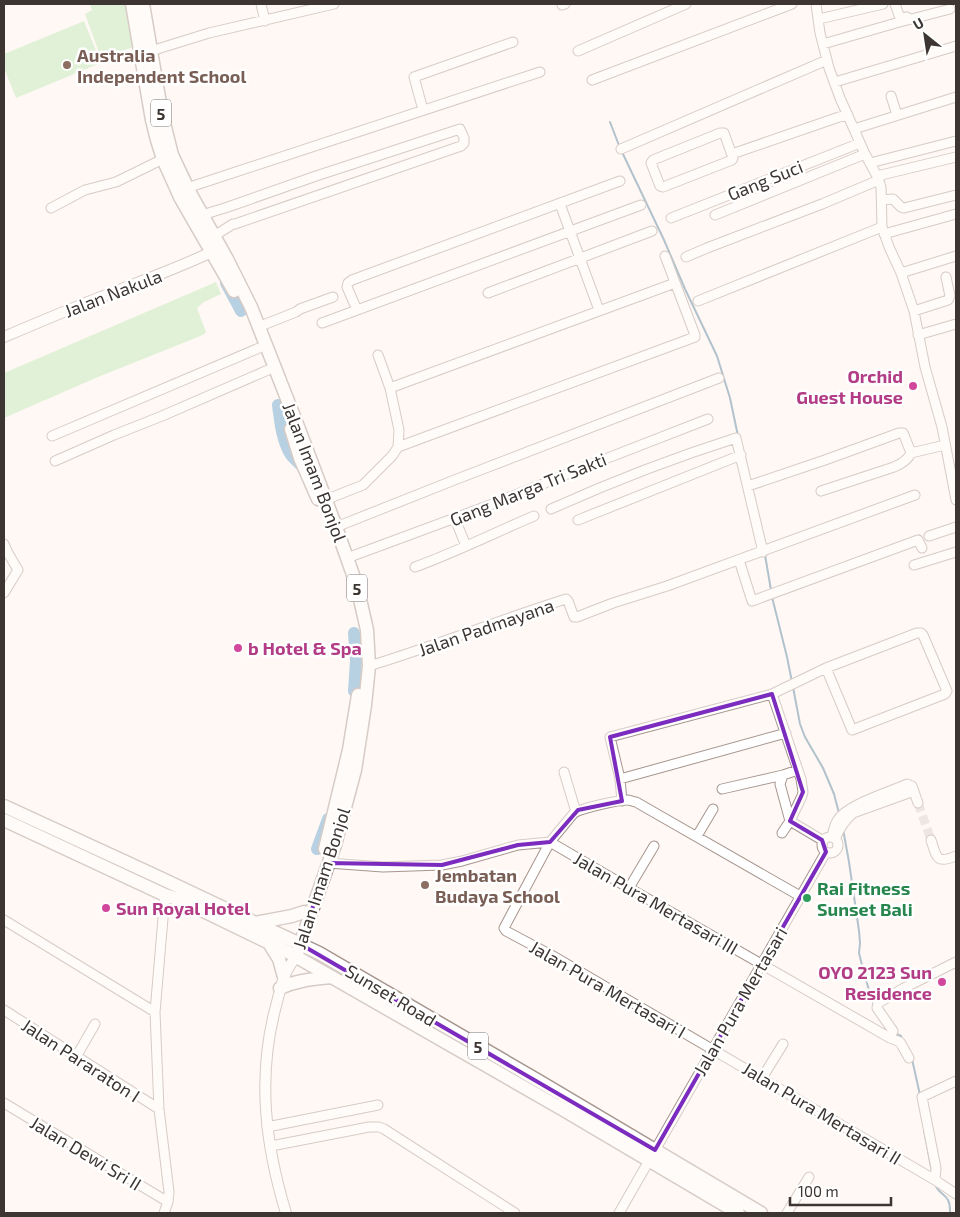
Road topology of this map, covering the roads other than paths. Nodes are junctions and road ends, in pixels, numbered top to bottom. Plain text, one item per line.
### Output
1 (132, 4) edge
2 (143, 4) edge
3 (260, 4) edge
4 (334, 4) edge
5 (686, 4) edge
6 (792, 4) edge
7 (816, 4) edge
8 (883, 4) edge
9 (895, 4) edge
10 (953, 7) edge
11 (265, 20) junction
12 (819, 20) junction
13 (513, 42) dead end
14 (823, 44) junction
15 (956, 46) edge
16 (150, 51) junction
17 (578, 51) dead end
18 (827, 60) junction
19 (540, 72) dead end
20 (592, 80) dead end
21 (835, 82) junction
22 (891, 96) dead end
23 (956, 97) edge
24 (424, 110) junction
25 (848, 115) junction
26 (897, 115) junction
27 (854, 130) junction
28 (956, 141) edge
29 (860, 143) junction
30 (621, 149) dead end
31 (732, 154) junction
32 (865, 154) junction
33 (956, 157) edge
34 (163, 159) junction
35 (870, 163) junction
36 (316, 176) junction
37 (878, 178) junction
38 (620, 181) dead end
39 (187, 188) junction
40 (322, 194) junction
41 (956, 195) edge
42 (882, 200) junction
43 (560, 204) junction
44 (640, 205) dead end
45 (51, 208) dead end
46 (228, 208) junction
47 (956, 214) edge
48 (202, 215) junction
49 (715, 215) dead end
50 (671, 218) dead end
51 (233, 224) junction
52 (883, 230) junction
53 (569, 231) junction
54 (652, 231) dead end
55 (216, 245) junction
56 (665, 256) dead end
57 (956, 256) edge
58 (686, 257) dead end
59 (580, 259) junction
60 (901, 273) junction
61 (946, 277) dead end
62 (675, 283) junction
63 (488, 293) dead end
64 (333, 297) dead end
65 (698, 301) dead end
66 (357, 310) junction
67 (599, 310) junction
68 (914, 311) junction
69 (322, 323) dead end
70 (956, 324) edge
71 (258, 327) junction
72 (918, 335) junction
73 (4, 337) edge
74 (259, 348) junction
75 (378, 355) dead end
76 (263, 372) junction
77 (719, 378) dead end
78 (390, 388) junction
79 (708, 418) dead end
80 (52, 436) dead end
81 (945, 445) junction
82 (398, 448) junction
83 (912, 453) junction
84 (741, 455) junction
85 (55, 461) dead end
86 (954, 477) edge
87 (748, 486) junction
88 (317, 487) junction
89 (820, 491) dead end
90 (915, 495) dead end
91 (956, 497) edge
92 (325, 500) junction
93 (551, 509) dead end
94 (534, 516) dead end
95 (454, 519) junction
96 (578, 520) dead end
97 (336, 527) junction
98 (956, 527) edge
99 (929, 536) dead end
100 (4, 544) edge
101 (466, 546) junction
102 (922, 548) dead end
103 (763, 552) junction
104 (956, 552) edge
105 (347, 558) junction
106 (739, 560) junction
107 (4, 562) edge
108 (914, 565) dead end
109 (15, 566) junction
110 (415, 567) dead end
111 (4, 594) edge
112 (369, 666) junction
113 (826, 668) junction
114 (772, 694) junction
115 (786, 733) junction
116 (798, 770) junction
117 (564, 772) dead end
118 (783, 775) junction
119 (620, 779) junction
120 (722, 789) dead end
121 (622, 801) junction
122 (918, 803) tunnel mouth
123 (4, 806) edge
124 (713, 809) dead end
125 (576, 812) junction
126 (4, 820) edge
127 (790, 820) junction
128 (782, 833) dead end
129 (696, 836) junction
130 (834, 838) junction
131 (822, 840) junction
132 (931, 840) tunnel mouth
133 (550, 842) junction
134 (654, 846) dead end
135 (826, 852) junction
136 (956, 856) edge
137 (328, 863) junction
138 (629, 888) junction
139 (165, 894) junction
140 (800, 896) junction
141 (304, 912) junction
142 (4, 920) edge
143 (255, 923) junction
144 (268, 943) junction
145 (294, 948) junction
146 (956, 962) edge
147 (761, 964) junction
148 (332, 977) junction
149 (284, 979) junction
150 (4, 1010) edge
151 (156, 1012) junction
152 (95, 1024) dead end
153 (890, 1038) junction
154 (783, 1044) dead end
155 (713, 1049) junction
156 (76, 1057) junction
157 (909, 1058) dead end
158 (491, 1061) junction
159 (762, 1078) junction
160 (956, 1081) edge
161 (4, 1103) edge
162 (378, 1105) dead end
163 (159, 1109) junction
164 (267, 1127) junction
165 (271, 1146) junction
166 (652, 1156) junction
167 (808, 1178) dead end
168 (935, 1180) junction
169 (956, 1194) edge
170 (168, 1202) junction
171 (164, 1213) edge
172 (286, 1213) edge
173 (515, 1213) edge
174 (619, 1213) edge
175 (738, 1213) edge
176 (761, 1213) edge
177 (787, 1213) edge

1 - 34 highway, Jalan Imam Bonjol / 5
2 - 16 highway, Jalan Imam Bonjol / 5
3 - 11 street
4 - 11 street
5 - 17 street
6 - 20 street
7 - 12 street
8 - 12 street
9 - 10 street
10 - 14 street
11 - 16 street
12 - 14 street
13 - 24 street
14 - 18 street
15 - 21 street
16 - 39 highway, Jalan Imam Bonjol / 5
18 - 21 street
18 - 30 street
19 - 24 street
21 - 25 street
22 - 26 street
23 - 26 street
24 - 39 street
25 - 27 street
25 - 31 street
26 - 27 street
27 - 29 street
28 - 35 street
29 - 32 street
29 - 50 street, Gang Suci
31 - 31 street
32 - 35 street
32 - 49 street
33 - 37 street
34 - 45 street
34 - 55 highway, Jalan Imam Bonjol / 5
35 - 37 street
36 - 40 street
36 - 40 street
36 - 46 street
37 - 42 street
37 - 58 street
38 - 43 street
39 - 48 highway, Jalan Imam Bonjol / 5
40 - 51 street
41 - 42 street
42 - 52 street
43 - 53 street
43 - 66 street
44 - 53 street
46 - 48 street
46 - 51 street
47 - 52 street
48 - 55 highway, Jalan Imam Bonjol / 5
51 - 55 street
52 - 60 street
52 - 65 street
53 - 59 street
53 - 66 street
54 - 59 street
55 - 71 highway, Jalan Imam Bonjol / 5
55 - 73 main road, Jalan Nakula
55 - 74 highway, Jalan Imam Bonjol / 5
56 - 62 street
57 - 60 street
59 - 63 street
59 - 67 street
60 - 68 street
61 - 68 street
62 - 67 street
62 - 82 street
64 - 71 street
66 - 69 street
67 - 78 street
68 - 72 street
70 - 72 street
71 - 88 highway, Jalan Imam Bonjol / 5
72 - 81 street
74 - 76 highway, Jalan Imam Bonjol / 5
74 - 80 street
75 - 78 street
76 - 85 street
76 - 88 highway, Jalan Imam Bonjol / 5
77 - 97 street
78 - 82 street
79 - 95 street, Gang Marga Tri Sakti
81 - 83 street
81 - 86 street
82 - 92 street
83 - 87 street
83 - 89 street
84 - 87 street
84 - 93 street
84 - 96 street
86 - 91 street
87 - 103 street
88 - 92 highway, Jalan Imam Bonjol / 5
88 - 141 highway, Jalan Imam Bonjol / 5
90 - 103 street, Jalan Padmayana
92 - 97 highway, Jalan Imam Bonjol / 5
94 - 101 street
95 - 101 street
95 - 105 street, Gang Marga Tri Sakti
97 - 105 highway, Jalan Imam Bonjol / 5
98 - 99 street
100 - 109 street
101 - 110 street
102 - 106 street
103 - 106 street, Jalan Padmayana
104 - 108 street
105 - 112 highway, Jalan Imam Bonjol / 5
106 - 112 street, Jalan Padmayana
107 - 109 street
109 - 111 street
112 - 137 highway, Jalan Imam Bonjol / 5
113 - 113 street
113 - 114 street
114 - 115 street
114 - 119 street
115 - 116 street
115 - 119 street
116 - 118 street
116 - 127 street
117 - 125 street
118 - 120 street
118 - 127 street
119 - 121 street
121 - 125 street
121 - 129 street
122 - 130 street
123 - 143 highway, Sunset Road
124 - 129 street
125 - 133 street
126 - 139 highway, Sunset Road
127 - 128 street
127 - 131 street
129 - 140 street
130 - 131 street
130 - 135 street
131 - 135 street
132 - 136 street
133 - 137 street
133 - 138 street, Jalan Pura Mertasari III
133 - 155 street, Jalan Pura Mertasari I
134 - 138 street
135 - 140 street, Jalan Pura Mertasari
137 - 145 highway, Jalan Imam Bonjol / 5
138 - 147 street, Jalan Pura Mertasari III
139 - 144 highway, Sunset Road
139 - 151 street
140 - 147 street, Jalan Pura Mertasari
141 - 143 highway
141 - 145 highway, Jalan Imam Bonjol / 5
142 - 151 street
143 - 145 highway, Sunset Road
144 - 145 highway, Sunset Road
144 - 149 highway
145 - 148 highway, Sunset Road / 5
145 - 149 main road
145 - 158 highway, Sunset Road / 5
146 - 153 street
147 - 153 street, Jalan Pura Mertasari III
147 - 155 street, Jalan Pura Mertasari
148 - 149 highway
148 - 158 highway, Sunset Road / 5
149 - 164 main road
150 - 156 street, Jalan Pararaton I
151 - 163 street
152 - 156 street
153 - 157 street
154 - 159 street
155 - 159 street, Jalan Pura Mertasari II
155 - 166 street, Jalan Pura Mertasari
156 - 163 street, Jalan Pararaton I
158 - 166 highway, Sunset Road / 5
159 - 168 street, Jalan Pura Mertasari II
160 - 168 street
161 - 170 street, Jalan Dewi Sri II
162 - 164 street
163 - 170 street
164 - 165 main road
165 - 172 main road
165 - 173 street
166 - 174 street, Jalan Pura Mertasari
166 - 175 highway, Sunset Road / 5
166 - 176 highway, Sunset Road / 5
167 - 177 street
168 - 169 street, Jalan Pura Mertasari II
170 - 171 street

